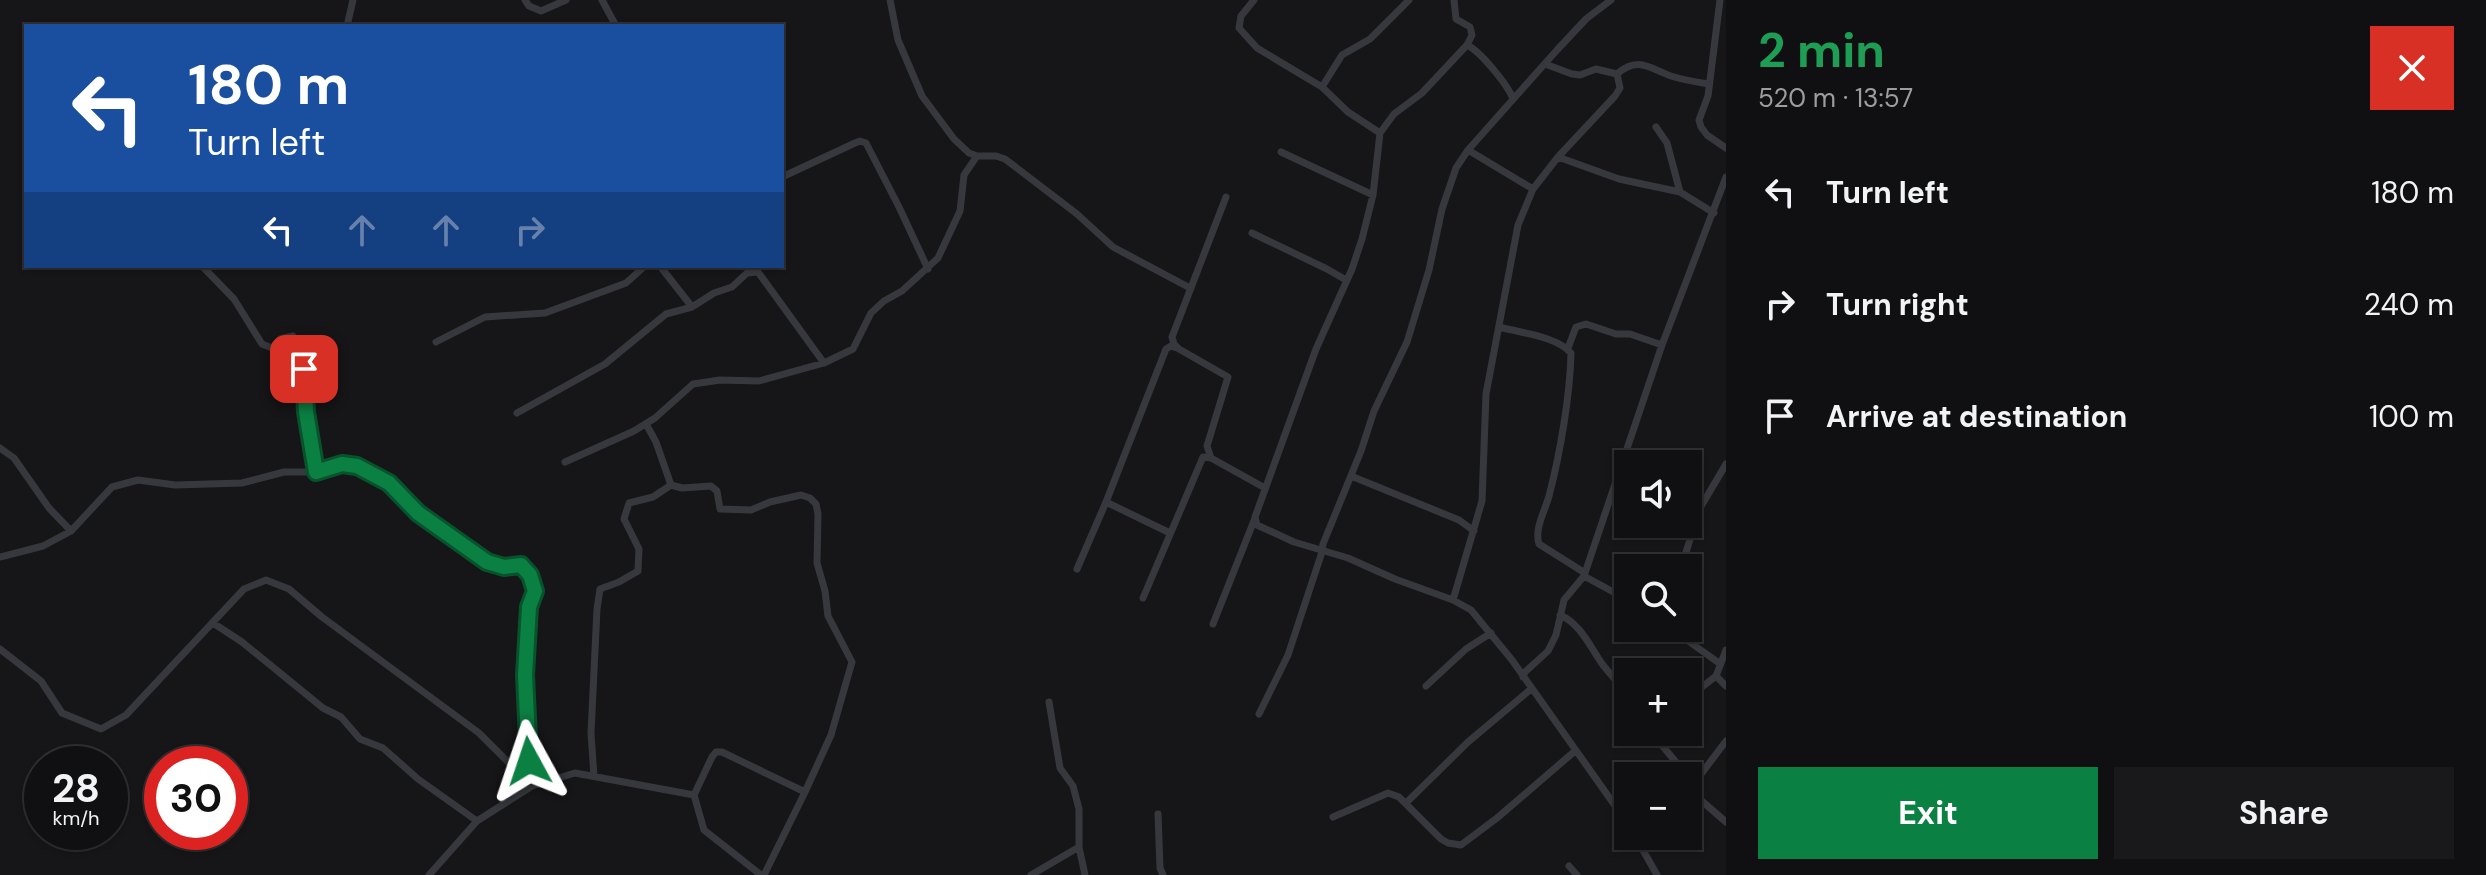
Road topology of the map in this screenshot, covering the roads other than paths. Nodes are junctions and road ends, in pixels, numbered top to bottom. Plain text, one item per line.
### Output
1 (353, 0) edge
2 (525, 0) edge
3 (566, 0) edge
4 (602, 0) edge
5 (890, 0) edge
6 (1254, 0) edge
7 (1409, 0) edge
8 (1454, 0) edge
9 (1611, 0) edge
10 (1720, 0) edge
11 (347, 24) edge
12 (615, 24) edge
13 (1467, 45) junction
14 (1545, 64) junction
15 (1617, 74) junction
16 (1709, 84) junction
17 (1322, 87) junction
18 (1513, 99) junction
19 (1656, 127) dead end
20 (1380, 133) junction
21 (1726, 148) edge
22 (1468, 150) junction
23 (1281, 152) dead end
24 (977, 156) junction
25 (1558, 157) junction
26 (784, 176) edge
27 (1726, 177) edge
28 (1533, 189) junction
29 (1680, 192) junction
30 (1373, 195) junction
31 (1226, 197) dead end
32 (1714, 213) junction
33 (1252, 233) dead end
34 (204, 268) edge
35 (643, 268) edge
36 (662, 268) edge
37 (928, 269) junction
38 (1346, 280) junction
39 (1190, 288) junction
40 (692, 307) junction
41 (1499, 327) junction
42 (436, 342) dead end
43 (1662, 345) junction
44 (1568, 348) junction
45 (1179, 349) junction
46 (824, 363) junction
47 (517, 413) dead end
48 (646, 424) junction
49 (0, 448) edge
50 (1211, 458) junction
51 (565, 462) dead end
52 (1726, 464) edge
53 (316, 472) junction
54 (1351, 476) junction
55 (671, 485) junction
56 (1265, 488) junction
57 (1106, 502) junction
58 (1255, 517) junction
59 (71, 531) junction
60 (1474, 531) junction
61 (1170, 533) junction
62 (1322, 552) junction
63 (1685, 554) edge
64 (0, 557) edge
65 (1077, 569) dead end
66 (1584, 574) junction
67 (1614, 592) edge
68 (1143, 598) dead end
69 (1453, 600) junction
70 (1560, 615) junction
71 (213, 623) junction
72 (1213, 624) dead end
73 (1491, 633) junction
74 (1690, 642) edge
75 (0, 649) edge
76 (1726, 650) edge
77 (1719, 663) junction
78 (1716, 676) junction
79 (1523, 677) junction
80 (1614, 678) edge
81 (1426, 686) dead end
82 (1726, 686) edge
83 (1702, 687) edge
84 (1531, 689) junction
85 (1049, 702) dead end
86 (1259, 714) dead end
87 (1726, 741) edge
88 (1663, 746) edge
89 (1575, 751) junction
90 (1676, 762) edge
91 (1702, 771) edge
92 (594, 776) junction
93 (532, 786) junction
94 (805, 792) junction
95 (694, 795) junction
96 (1702, 801) edge
97 (1406, 803) junction
98 (1614, 805) edge
99 (1158, 814) dead end
100 (1333, 817) dead end
101 (477, 821) junction
102 (1726, 822) edge
103 (1079, 847) junction
104 (1643, 850) edge
105 (1569, 866) dead end
106 (429, 875) edge
107 (762, 875) edge
108 (1031, 875) edge
109 (1085, 875) edge
110 (1163, 875) edge
111 (1577, 875) edge
112 (1657, 875) edge

1 - 11 street
2 - 3 street
4 - 12 street
5 - 24 street
6 - 17 street
7 - 17 street
8 - 13 street
9 - 14 street
10 - 16 street
13 - 18 street
13 - 20 street
14 - 15 street
14 - 18 street
15 - 16 street
15 - 25 street
16 - 21 street
17 - 20 street
18 - 22 street
19 - 29 street
20 - 30 street
22 - 28 street
22 - 54 street
23 - 30 street
24 - 37 street
24 - 39 street
25 - 28 street
25 - 29 street
26 - 37 street
27 - 32 street
28 - 41 street
29 - 32 street
30 - 38 street
31 - 39 street
32 - 43 street
33 - 38 street
34 - 53 street
35 - 42 street
36 - 40 street
37 - 46 street
38 - 56 street
39 - 45 street
40 - 46 street
40 - 47 street
41 - 44 street
41 - 60 street
43 - 44 street
43 - 66 street
44 - 66 street
45 - 50 street
45 - 57 street
46 - 48 street
48 - 51 street
48 - 55 street
49 - 59 street
50 - 56 street
50 - 61 street
52 - 63 street
53 - 59 street
53 - 93 street
54 - 60 street
54 - 62 street
55 - 92 street
55 - 94 street
56 - 58 street
57 - 61 street
57 - 65 street
58 - 62 street
58 - 72 street
59 - 64 street
60 - 69 street
61 - 68 street
62 - 69 street
62 - 86 street
66 - 67 street
66 - 70 street
69 - 73 street
70 - 79 street
70 - 80 street
71 - 75 street
71 - 93 street
71 - 101 street
73 - 79 street
73 - 81 street
74 - 77 street
76 - 77 street
77 - 78 street
78 - 82 street
78 - 83 street
79 - 84 street
84 - 89 street
84 - 97 street
85 - 103 street
87 - 91 street
88 - 90 street
89 - 97 street
89 - 98 street
92 - 93 street
92 - 95 street
93 - 101 street
94 - 95 street
94 - 107 street
95 - 107 street
96 - 102 street
97 - 100 street
99 - 110 street
101 - 106 street
103 - 108 street
103 - 109 street
104 - 112 street
105 - 111 street

